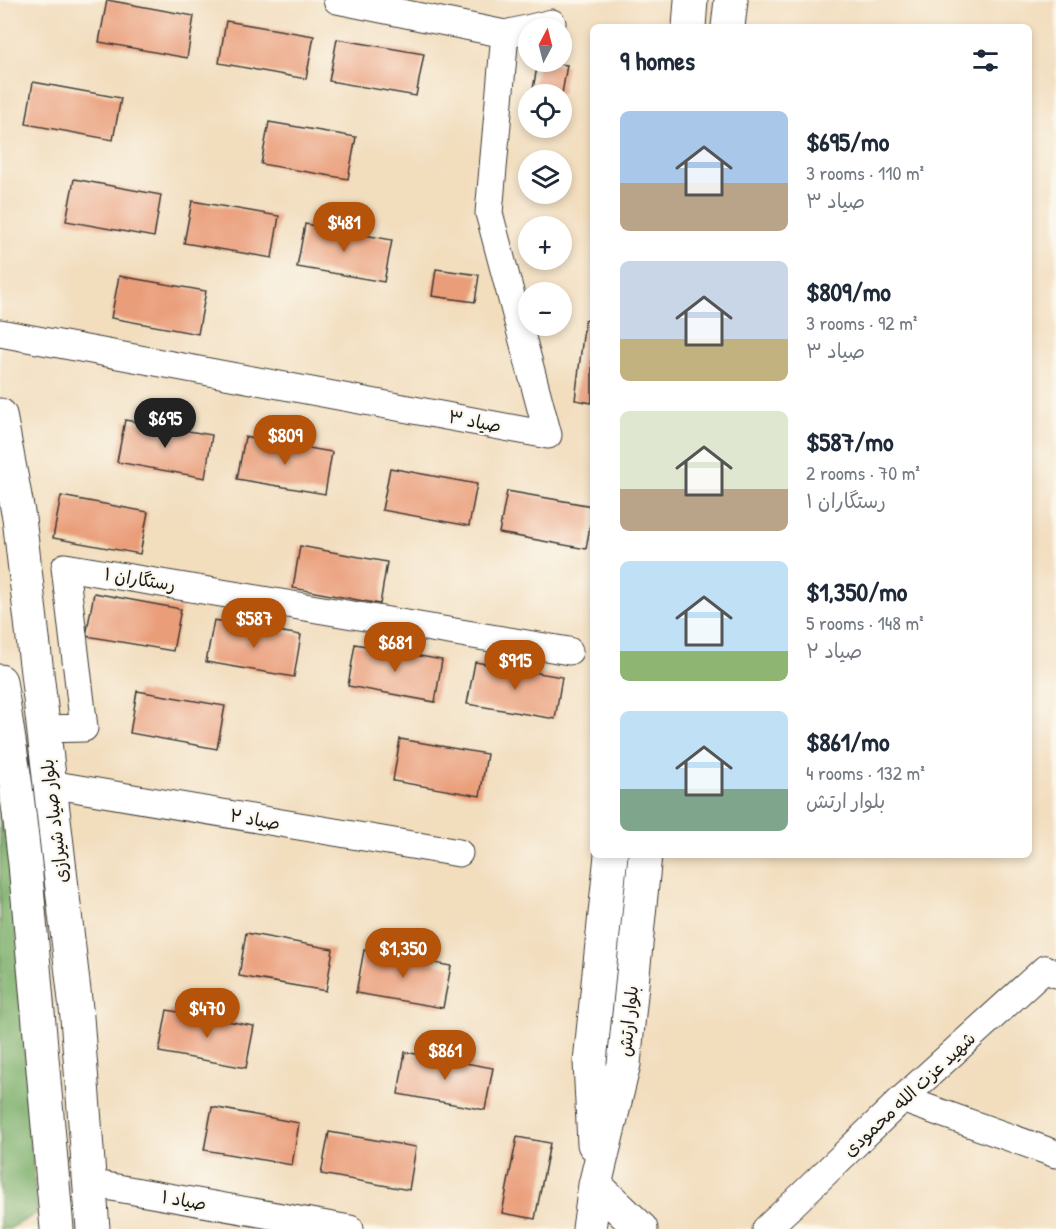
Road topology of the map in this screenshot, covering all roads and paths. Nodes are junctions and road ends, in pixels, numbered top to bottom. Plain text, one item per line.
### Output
1 (337, 0) edge
2 (691, 0) edge
3 (731, 0) edge
4 (689, 24) edge
5 (728, 24) edge
6 (518, 31) edge
7 (505, 34) junction
8 (0, 333) edge
9 (0, 415) edge
10 (569, 651) dead end
11 (0, 681) edge
12 (45, 740) junction
13 (12, 761) junction
14 (50, 784) junction
15 (459, 853) dead end
16 (611, 858) edge
17 (645, 858) edge
18 (1056, 974) edge
19 (902, 1099) junction
20 (1056, 1154) edge
21 (53, 1178) junction
22 (90, 1183) junction
23 (595, 1185) junction
24 (57, 1229) edge
25 (93, 1229) edge
26 (350, 1229) edge
27 (589, 1229) edge
28 (641, 1229) edge
29 (766, 1229) edge

1 - 7 street
2 - 4 main road
3 - 5 main road
6 - 7 street
7 - 8 street, صیاد ۳
9 - 12 main road, بلوار صیاد شیرازی
10 - 12 street, رستگاران ۱
11 - 13 main road, بلوار صیاد شیرازی
12 - 13 main road
12 - 14 main road, بلوار صیاد شیرازی
13 - 21 main road, بلوار صیاد شیرازی
14 - 15 street, صیاد ۲
14 - 22 main road, بلوار صیاد شیرازی
16 - 23 main road, بلوار ارتش
17 - 23 main road, بلوار ارتش
18 - 19 street, شهید عزت الله محمودی
19 - 20 street
19 - 29 street, شهید عزت الله محمودی
21 - 22 main road
21 - 24 main road, بلوار صیاد شیرازی
22 - 25 main road, بلوار صیاد شیرازی
22 - 26 street, صیاد ۱
23 - 27 main road, بلوار ارتش
23 - 28 main road

